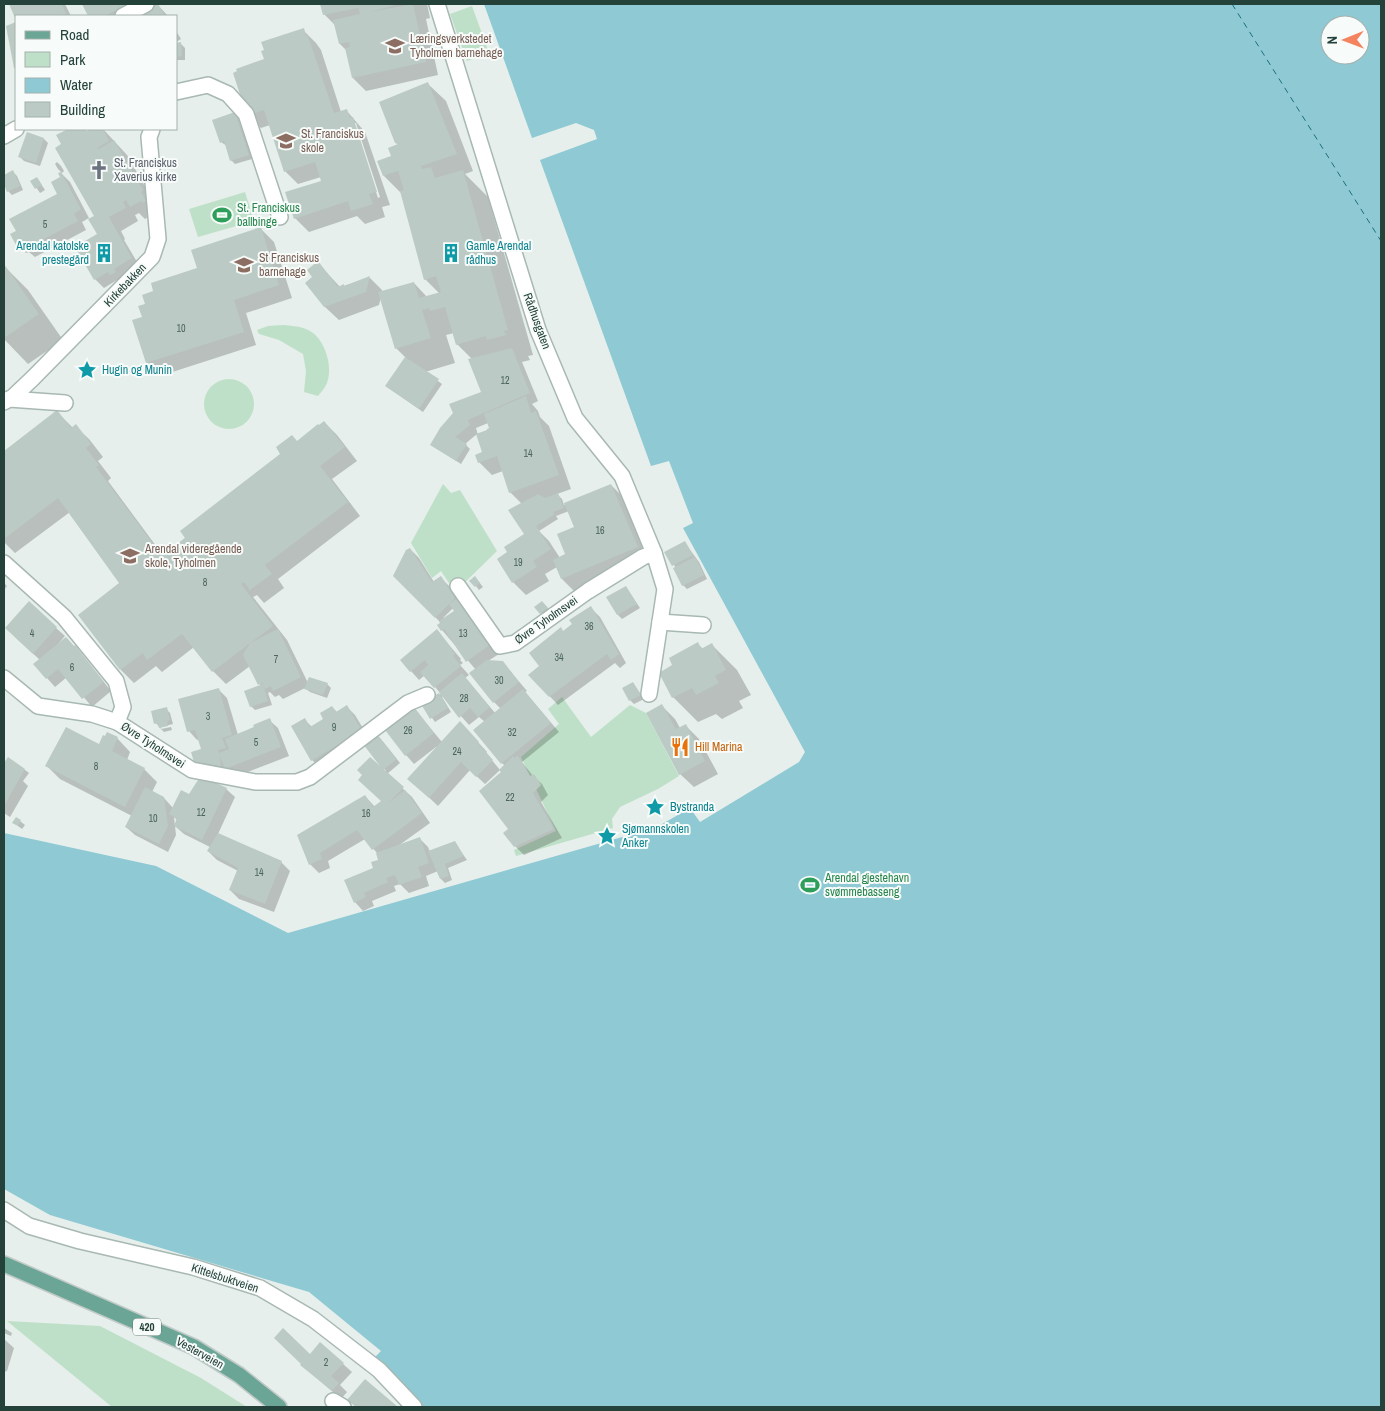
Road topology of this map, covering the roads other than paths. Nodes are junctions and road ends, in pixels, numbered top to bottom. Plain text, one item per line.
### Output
1 (146, 4) edge
2 (438, 4) edge
3 (125, 15) edge
4 (178, 92) edge
5 (15, 130) edge
6 (152, 130) edge
7 (4, 136) edge
8 (280, 217) dead end
9 (6, 401) edge
10 (65, 403) dead end
11 (654, 553) junction
12 (4, 563) edge
13 (458, 586) dead end
14 (660, 622) junction
15 (703, 625) dead end
16 (4, 678) edge
17 (649, 694) dead end
18 (427, 695) dead end
19 (117, 722) junction
20 (4, 1210) edge
21 (4, 1264) edge
22 (279, 1407) edge
23 (414, 1407) edge

1 - 3 street
2 - 11 street, Rådhusgaten
4 - 8 street
5 - 7 street
6 - 9 street, Kirkebakken
9 - 10 street
11 - 13 street, Øvre Tyholmsvei
11 - 14 street, Rådhusgaten
12 - 19 street, Øvre Tyholmsvei
14 - 15 street
14 - 17 street, Rådhusgaten
16 - 19 street
18 - 19 street, Øvre Tyholmsvei
20 - 23 street, Kittelsbuktveien
21 - 22 main road, Vesterveien / 420

